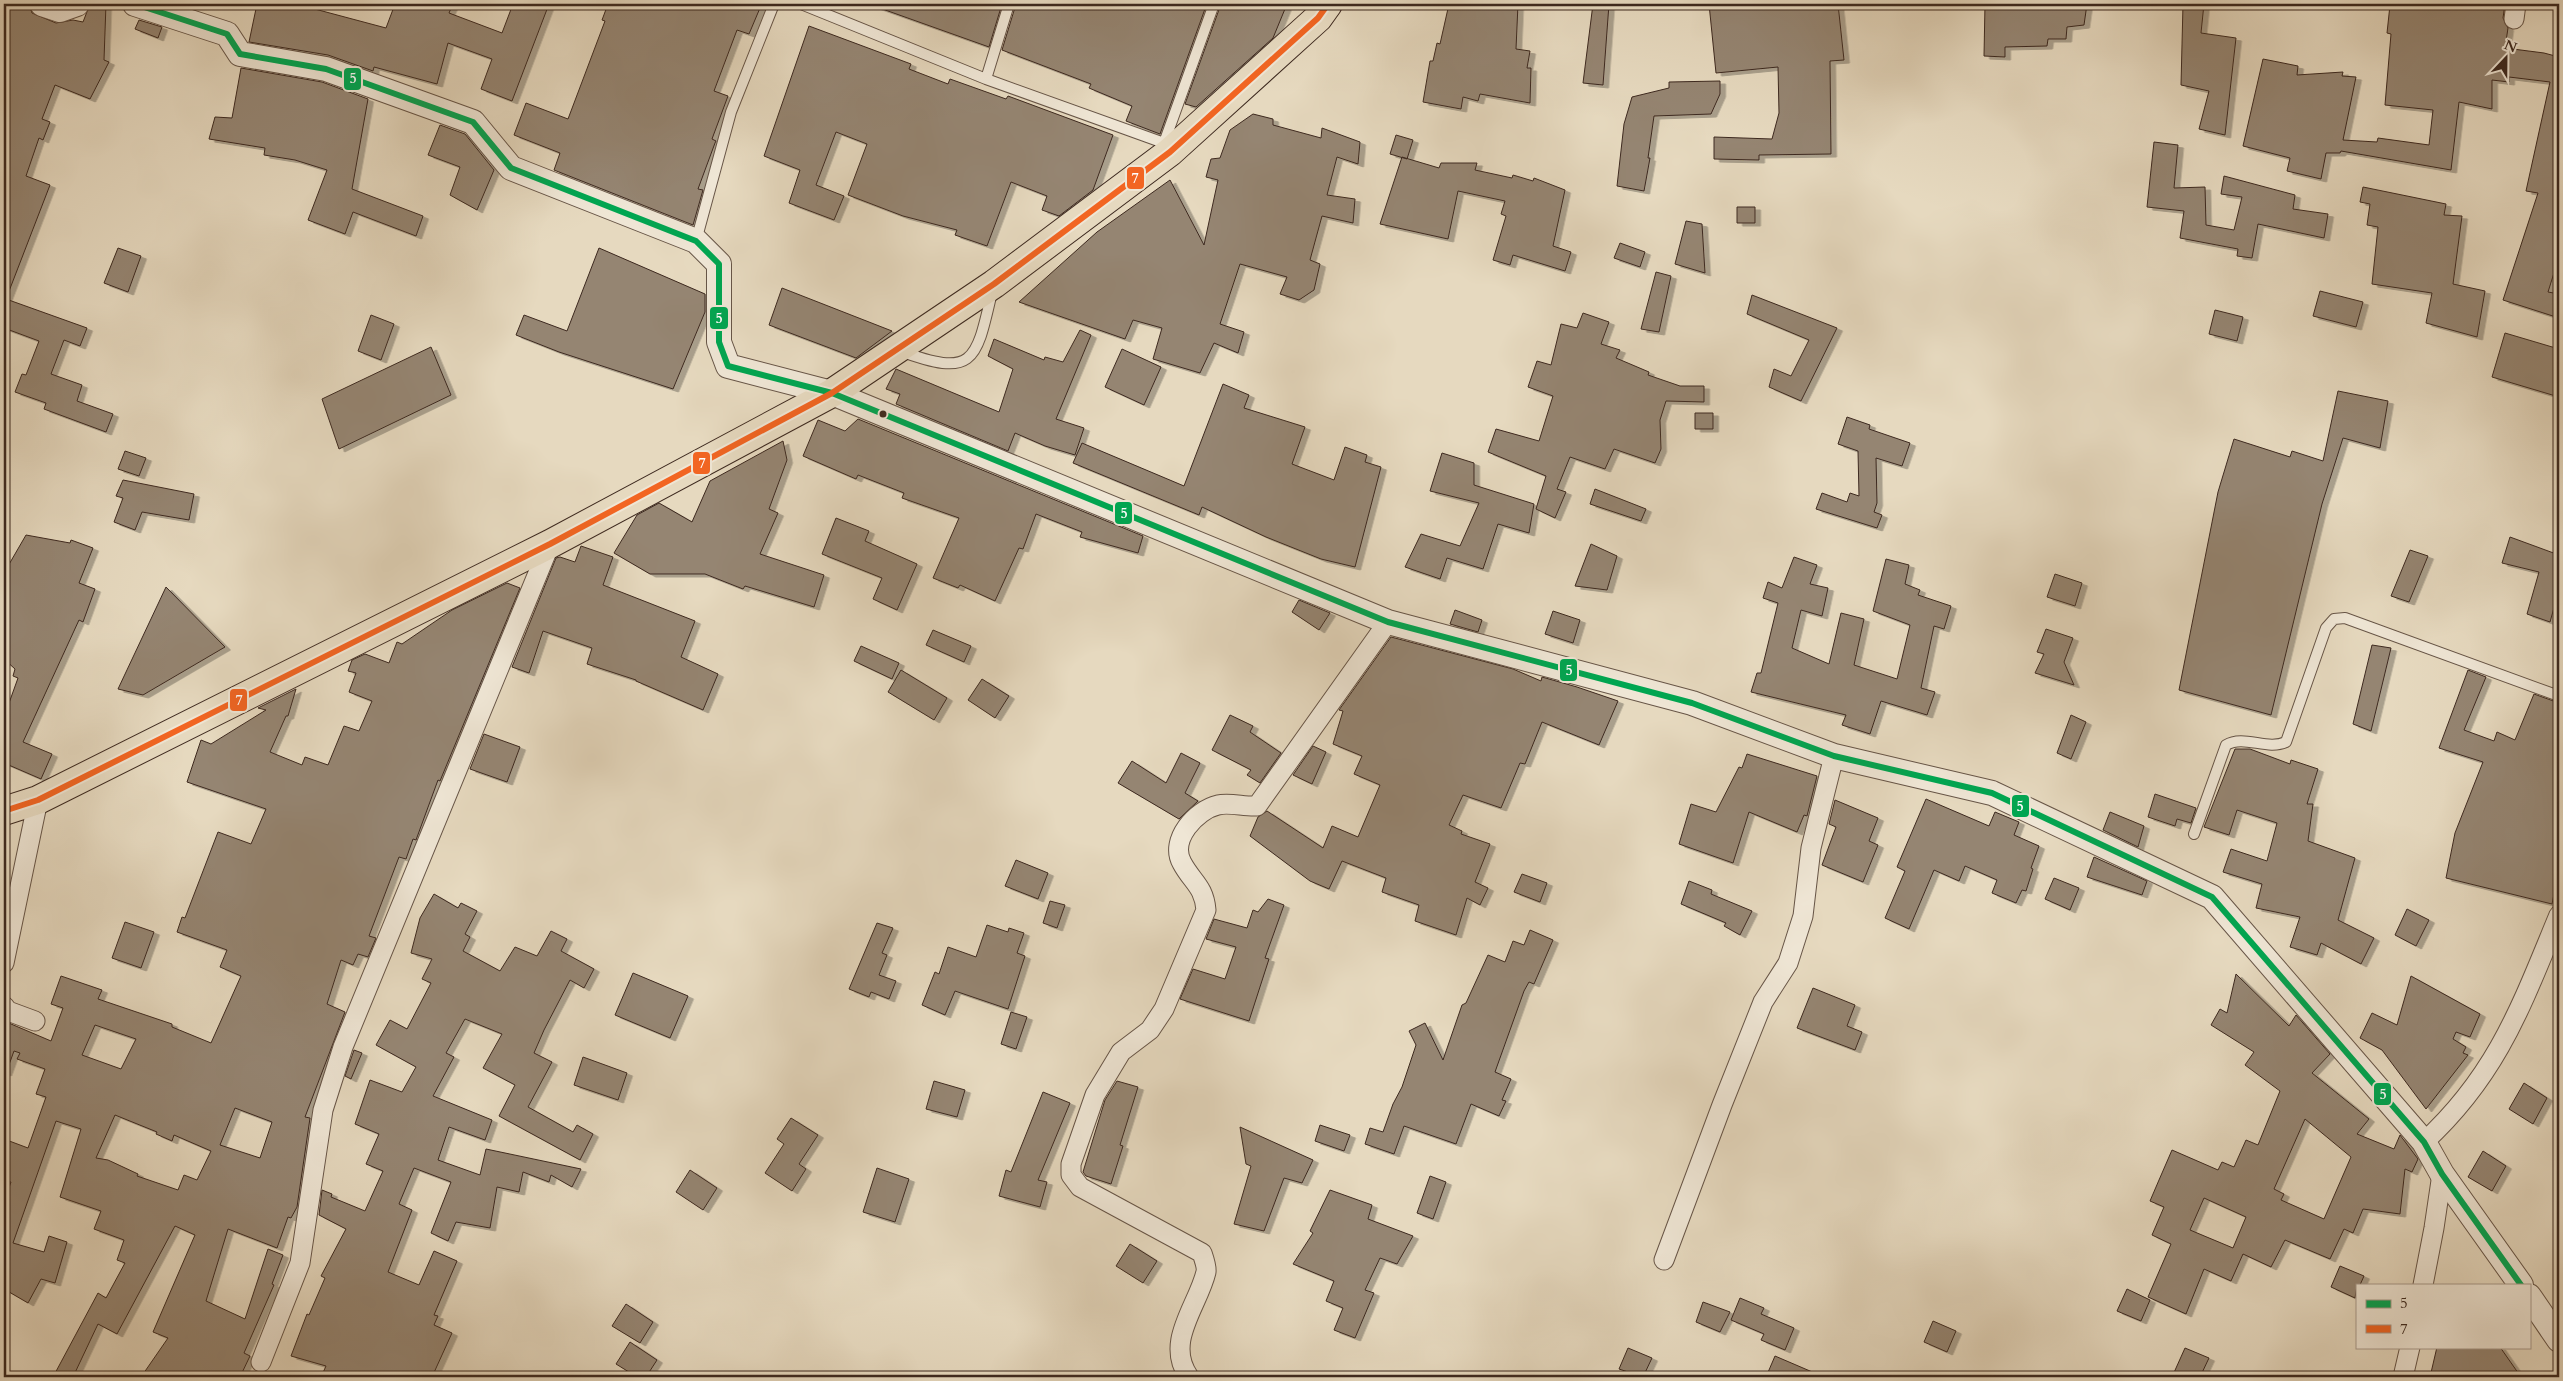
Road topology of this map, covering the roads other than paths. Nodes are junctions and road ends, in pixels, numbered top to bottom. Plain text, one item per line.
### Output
1 (42, 4) edge
2 (77, 4) edge
3 (135, 4) edge
4 (774, 4) edge
5 (801, 4) edge
6 (1009, 4) edge
7 (1214, 4) edge
8 (1328, 4) edge
9 (986, 79) junction
10 (1167, 148) junction
11 (696, 241) junction
12 (994, 284) junction
13 (897, 350) junction
14 (832, 393) junction
15 (550, 544) junction
16 (1388, 622) junction
17 (2559, 696) edge
18 (1834, 756) junction
19 (38, 800) junction
20 (4, 811) edge
21 (2194, 834) dead end
22 (2559, 915) edge
23 (4, 963) edge
24 (4, 1006) edge
25 (35, 1020) dead end
26 (2424, 1142) junction
27 (2442, 1174) junction
28 (1664, 1260) dead end
29 (2423, 1284) edge
30 (2520, 1284) edge
31 (2530, 1297) edge
32 (2556, 1332) edge
33 (2410, 1348) edge
34 (261, 1362) dead end
35 (1189, 1377) edge
36 (2403, 1377) edge

1 - 2 street
3 - 11 street
4 - 11 lane
5 - 9 lane
6 - 9 lane
7 - 10 lane
8 - 10 main road
9 - 10 lane
10 - 12 main road
11 - 14 street
12 - 13 main road
12 - 13 lane
13 - 14 main road
14 - 15 main road
14 - 16 street
15 - 19 main road
15 - 34 street
16 - 18 street
16 - 35 street
17 - 21 lane
18 - 26 street
18 - 28 street
19 - 20 main road
19 - 23 street
22 - 26 street
24 - 25 street
26 - 27 street
27 - 29 street
27 - 30 street
31 - 32 street
33 - 36 street

